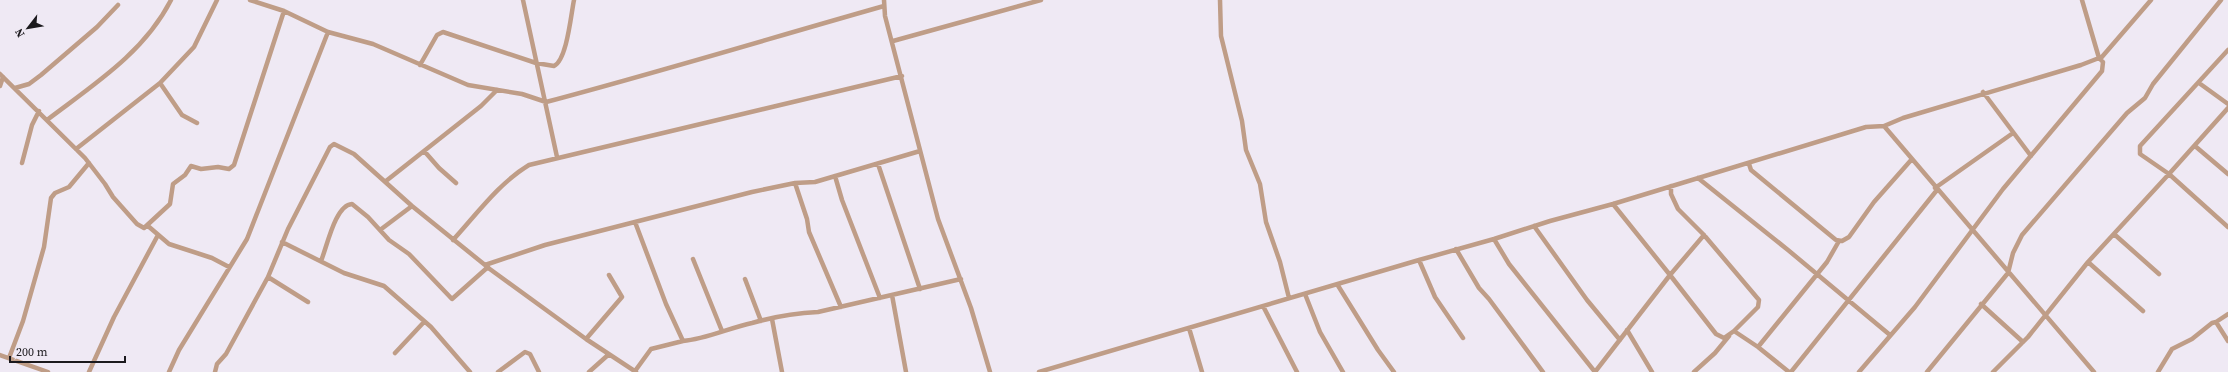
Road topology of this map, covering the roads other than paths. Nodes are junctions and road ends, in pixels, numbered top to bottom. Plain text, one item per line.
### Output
1 (171, 0) edge
2 (218, 0) edge
3 (250, 0) edge
4 (523, 0) edge
5 (574, 0) edge
6 (884, 0) edge
7 (1041, 0) edge
8 (1220, 0) edge
9 (2082, 0) edge
10 (2151, 0) edge
11 (2222, 0) edge
12 (261, 2) edge
13 (118, 5) dead end
14 (884, 6) junction
15 (284, 11) junction
16 (328, 32) junction
17 (893, 41) junction
18 (2228, 50) edge
19 (2100, 58) junction
20 (536, 63) junction
21 (420, 65) junction
22 (1, 76) edge
23 (902, 76) junction
24 (160, 83) junction
25 (2199, 83) junction
26 (0, 86) edge
27 (14, 88) junction
28 (497, 90) junction
29 (1983, 92) junction
30 (546, 102) junction
31 (2228, 104) edge
32 (2228, 108) edge
33 (39, 111) junction
34 (47, 120) junction
35 (198, 123) dead end
36 (1884, 126) junction
37 (2013, 132) junction
38 (2195, 146) junction
39 (76, 149) junction
40 (920, 151) junction
41 (425, 152) junction
42 (2030, 156) junction
43 (557, 157) junction
44 (1912, 159) junction
45 (88, 163) junction
46 (22, 164) dead end
47 (878, 164) junction
48 (1749, 164) junction
49 (2169, 174) junction
50 (2228, 174) edge
51 (835, 176) junction
52 (1698, 178) junction
53 (386, 181) junction
54 (456, 183) dead end
55 (795, 183) junction
56 (1671, 186) junction
57 (1936, 189) junction
58 (1613, 204) junction
59 (412, 206) junction
60 (635, 222) junction
61 (148, 226) junction
62 (1534, 226) junction
63 (2228, 227) edge
64 (1973, 228) junction
65 (380, 230) junction
66 (2114, 234) junction
67 (158, 235) junction
68 (1704, 235) junction
69 (1494, 239) junction
70 (453, 240) junction
71 (1839, 241) junction
72 (282, 242) junction
73 (1456, 249) junction
74 (693, 259) dead end
75 (1418, 260) junction
76 (321, 261) junction
77 (2088, 262) junction
78 (487, 266) junction
79 (229, 267) junction
80 (2008, 273) junction
81 (1817, 274) junction
82 (2159, 274) dead end
83 (609, 275) dead end
84 (1670, 275) junction
85 (268, 277) junction
86 (745, 279) dead end
87 (961, 279) junction
88 (1337, 284) junction
89 (920, 289) junction
90 (1305, 294) junction
91 (892, 295) junction
92 (880, 298) junction
93 (1289, 298) junction
94 (1847, 300) junction
95 (308, 302) dead end
96 (1981, 304) junction
97 (1263, 306) junction
98 (841, 307) junction
99 (2143, 311) dead end
100 (2228, 314) edge
101 (2045, 316) junction
102 (772, 319) junction
103 (761, 321) junction
104 (424, 322) junction
105 (2216, 322) junction
106 (1189, 328) junction
107 (1627, 330) junction
108 (722, 331) junction
109 (1734, 331) junction
110 (1729, 335) junction
111 (1890, 335) junction
112 (1463, 338) dead end
113 (586, 339) junction
114 (1620, 340) junction
115 (683, 341) junction
116 (2228, 341) edge
117 (2023, 342) junction
118 (1758, 347) junction
119 (395, 352) dead end
120 (0, 355) edge
121 (608, 355) junction
122 (9, 358) junction
123 (48, 372) edge
124 (89, 372) edge
125 (169, 372) edge
126 (215, 372) edge
127 (470, 372) edge
128 (498, 372) edge
129 (539, 372) edge
130 (589, 372) edge
131 (635, 372) edge
132 (782, 372) edge
133 (906, 372) edge
134 (990, 372) edge
135 (1039, 372) edge
136 (1202, 372) edge
137 (1297, 372) edge
138 (1343, 372) edge
139 (1394, 372) edge
140 (1543, 372) edge
141 (1595, 372) edge
142 (1652, 372) edge
143 (1694, 372) edge
144 (1790, 372) edge
145 (1859, 372) edge
146 (1927, 372) edge
147 (1993, 372) edge
148 (2094, 372) edge
149 (2158, 372) edge

1 - 34 street
2 - 24 street
3 - 12 street
4 - 20 street
5 - 20 street
6 - 14 street
7 - 17 street
8 - 93 street
9 - 19 street
10 - 19 street
11 - 80 street
12 - 15 street
13 - 27 street
14 - 17 street
14 - 30 street
15 - 16 street
15 - 61 street
16 - 21 street
16 - 79 street
17 - 23 street
18 - 25 street
19 - 29 street
19 - 42 street
20 - 21 street
20 - 30 street
21 - 28 street
22 - 26 street
22 - 27 street
23 - 40 street
23 - 43 street
24 - 35 street
24 - 39 street
25 - 31 street
25 - 49 street
27 - 33 street
28 - 30 street
28 - 41 street
29 - 36 street
29 - 37 street
30 - 43 street
32 - 38 street
33 - 34 street
33 - 46 street
34 - 39 street
36 - 44 street
36 - 48 street
37 - 42 street
37 - 57 street
38 - 49 street
38 - 50 street
39 - 45 street
40 - 47 street
40 - 87 street
41 - 53 street
41 - 54 street
42 - 64 street
43 - 70 street
44 - 57 street
44 - 71 street
45 - 61 street
45 - 122 street
47 - 51 street
47 - 89 street
48 - 52 street
48 - 71 street
49 - 63 street
49 - 66 street
51 - 55 street
51 - 92 street
52 - 56 street
52 - 81 street
53 - 59 street
53 - 72 street
55 - 60 street
55 - 98 street
56 - 58 street
56 - 68 street
57 - 64 street
57 - 94 street
58 - 62 street
58 - 84 street
59 - 65 street
59 - 70 street
60 - 78 street
60 - 115 street
61 - 67 street
62 - 69 street
62 - 114 street
64 - 80 street
64 - 111 street
65 - 76 street
65 - 78 street
66 - 77 street
66 - 82 street
67 - 79 street
67 - 124 street
68 - 84 street
68 - 109 street
69 - 73 street
69 - 141 street
70 - 78 street
71 - 81 street
72 - 76 street
72 - 85 street
73 - 75 street
73 - 140 street
74 - 108 street
75 - 88 street
75 - 112 street
76 - 104 street
77 - 99 street
77 - 101 street
78 - 113 street
79 - 125 street
80 - 96 street
80 - 101 street
81 - 94 street
81 - 118 street
83 - 113 street
84 - 107 street
84 - 110 street
85 - 95 street
85 - 126 street
86 - 103 street
87 - 89 street
87 - 134 street
88 - 90 street
88 - 139 street
89 - 91 street
90 - 93 street
90 - 138 street
91 - 92 street
91 - 133 street
92 - 98 street
93 - 97 street
94 - 111 street
94 - 144 street
96 - 117 street
96 - 146 street
97 - 106 street
97 - 137 street
98 - 102 street
100 - 105 street
101 - 117 street
101 - 148 street
102 - 103 street
102 - 132 street
103 - 108 street
104 - 119 street
104 - 127 street
105 - 116 street
105 - 149 street
106 - 135 street
106 - 136 street
107 - 114 street
107 - 142 street
108 - 115 street
109 - 110 street
109 - 118 street
110 - 143 street
111 - 145 street
113 - 121 street
114 - 141 street
115 - 131 street
117 - 147 street
118 - 144 street
120 - 122 street
121 - 130 street
121 - 131 street
122 - 123 street
128 - 129 street

